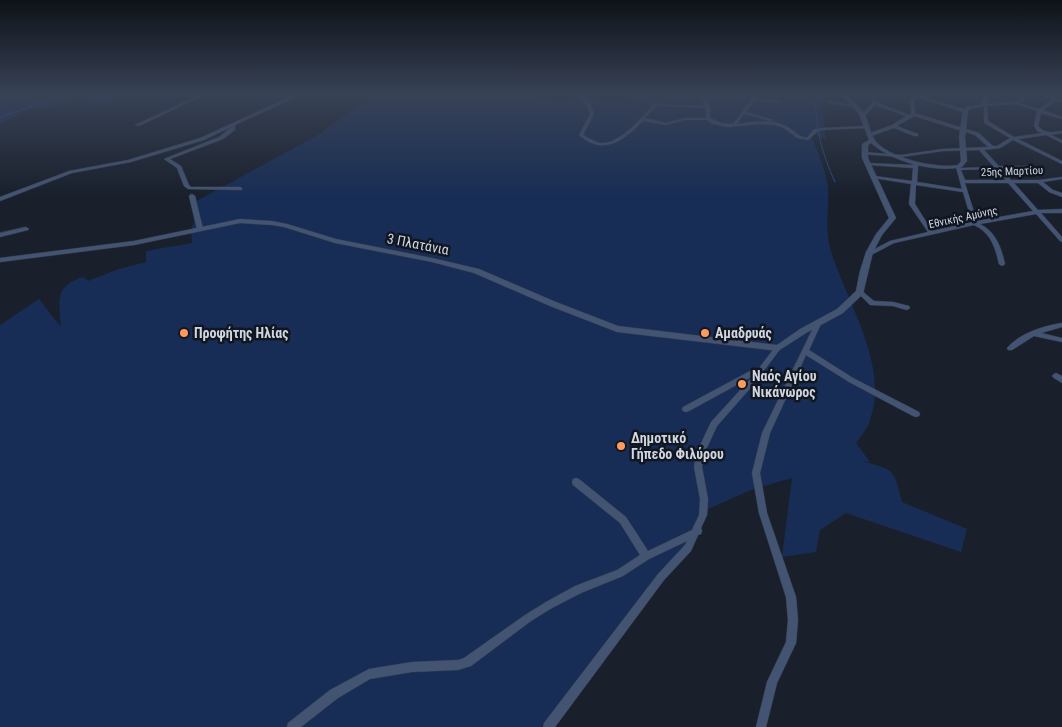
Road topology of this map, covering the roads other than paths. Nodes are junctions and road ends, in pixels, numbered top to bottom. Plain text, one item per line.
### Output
1 (867, 127) edge
2 (227, 128) edge
3 (233, 128) edge
4 (585, 128) edge
5 (630, 128) edge
6 (787, 128) edge
7 (824, 128) edge
8 (890, 128) edge
9 (899, 128) edge
10 (956, 128) edge
11 (994, 128) edge
12 (1036, 128) edge
13 (963, 130) junction
14 (1062, 132) edge
15 (916, 135) dead end
16 (1047, 135) junction
17 (871, 138) junction
18 (1013, 138) junction
19 (1062, 142) edge
20 (963, 148) junction
21 (992, 148) junction
22 (981, 149) junction
23 (864, 153) junction
24 (900, 156) junction
25 (1062, 163) edge
26 (868, 164) junction
27 (916, 165) junction
28 (1034, 167) dead end
29 (958, 168) junction
30 (999, 169) junction
31 (874, 178) junction
32 (1062, 178) edge
33 (1009, 181) junction
34 (1039, 181) junction
35 (963, 182) junction
36 (913, 183) junction
37 (240, 189) dead end
38 (966, 191) junction
39 (1062, 195) edge
40 (192, 196) dead end
41 (0, 200) edge
42 (1062, 210) edge
43 (1037, 212) junction
44 (975, 223) junction
45 (26, 229) dead end
46 (200, 229) junction
47 (931, 233) junction
48 (0, 235) edge
49 (1062, 240) edge
50 (871, 253) junction
51 (0, 260) edge
52 (1002, 264) dead end
53 (860, 292) junction
54 (908, 308) dead end
55 (818, 324) junction
56 (1062, 325) edge
57 (1033, 334) junction
58 (1062, 340) edge
59 (778, 348) junction
60 (1010, 348) dead end
61 (805, 351) junction
62 (760, 370) junction
63 (686, 409) dead end
64 (916, 414) dead end
65 (576, 482) dead end
66 (698, 531) junction
67 (646, 556) junction
68 (292, 727) edge
69 (548, 727) edge
70 (761, 727) edge

1 - 17 street
2 - 41 street
3 - 37 street
4 - 5 street
6 - 7 street
8 - 17 street
9 - 15 street
10 - 13 street
11 - 18 street
12 - 16 street
13 - 20 street
13 - 21 street
14 - 16 street
16 - 18 street
16 - 19 street
17 - 23 street
17 - 24 street
18 - 21 street
18 - 25 street
20 - 22 street
20 - 24 street
20 - 29 street
21 - 22 street
22 - 30 street
23 - 24 street
23 - 26 street
24 - 27 street
26 - 27 street
26 - 31 street
27 - 29 street
27 - 36 street
28 - 30 street
29 - 30 street
29 - 35 street
30 - 33 street
31 - 36 street
31 - 50 street
32 - 34 street, 25ης Μαρτίου
33 - 34 street, 25ης Μαρτίου
33 - 35 street, 25ης Μαρτίου
33 - 43 street
34 - 39 street
35 - 38 street
36 - 38 street
36 - 47 street
38 - 44 street
40 - 46 street
42 - 43 street, Εθνικής Αμύνης
43 - 44 street, Εθνικής Αμύνης
43 - 49 street
44 - 47 street, Εθνικής Αμύνης
44 - 52 street
45 - 48 street
46 - 51 street, 3 Πλατάνια
46 - 59 street, 3 Πλατάνια
47 - 50 street, Εθνικής Αμύνης
50 - 53 street
53 - 54 street
53 - 55 street
55 - 59 street
55 - 61 street
56 - 57 street
57 - 58 street
57 - 60 street
59 - 62 street
61 - 64 street
61 - 70 street
62 - 63 street
62 - 66 street
65 - 67 street
66 - 67 street
66 - 69 street
67 - 68 street

